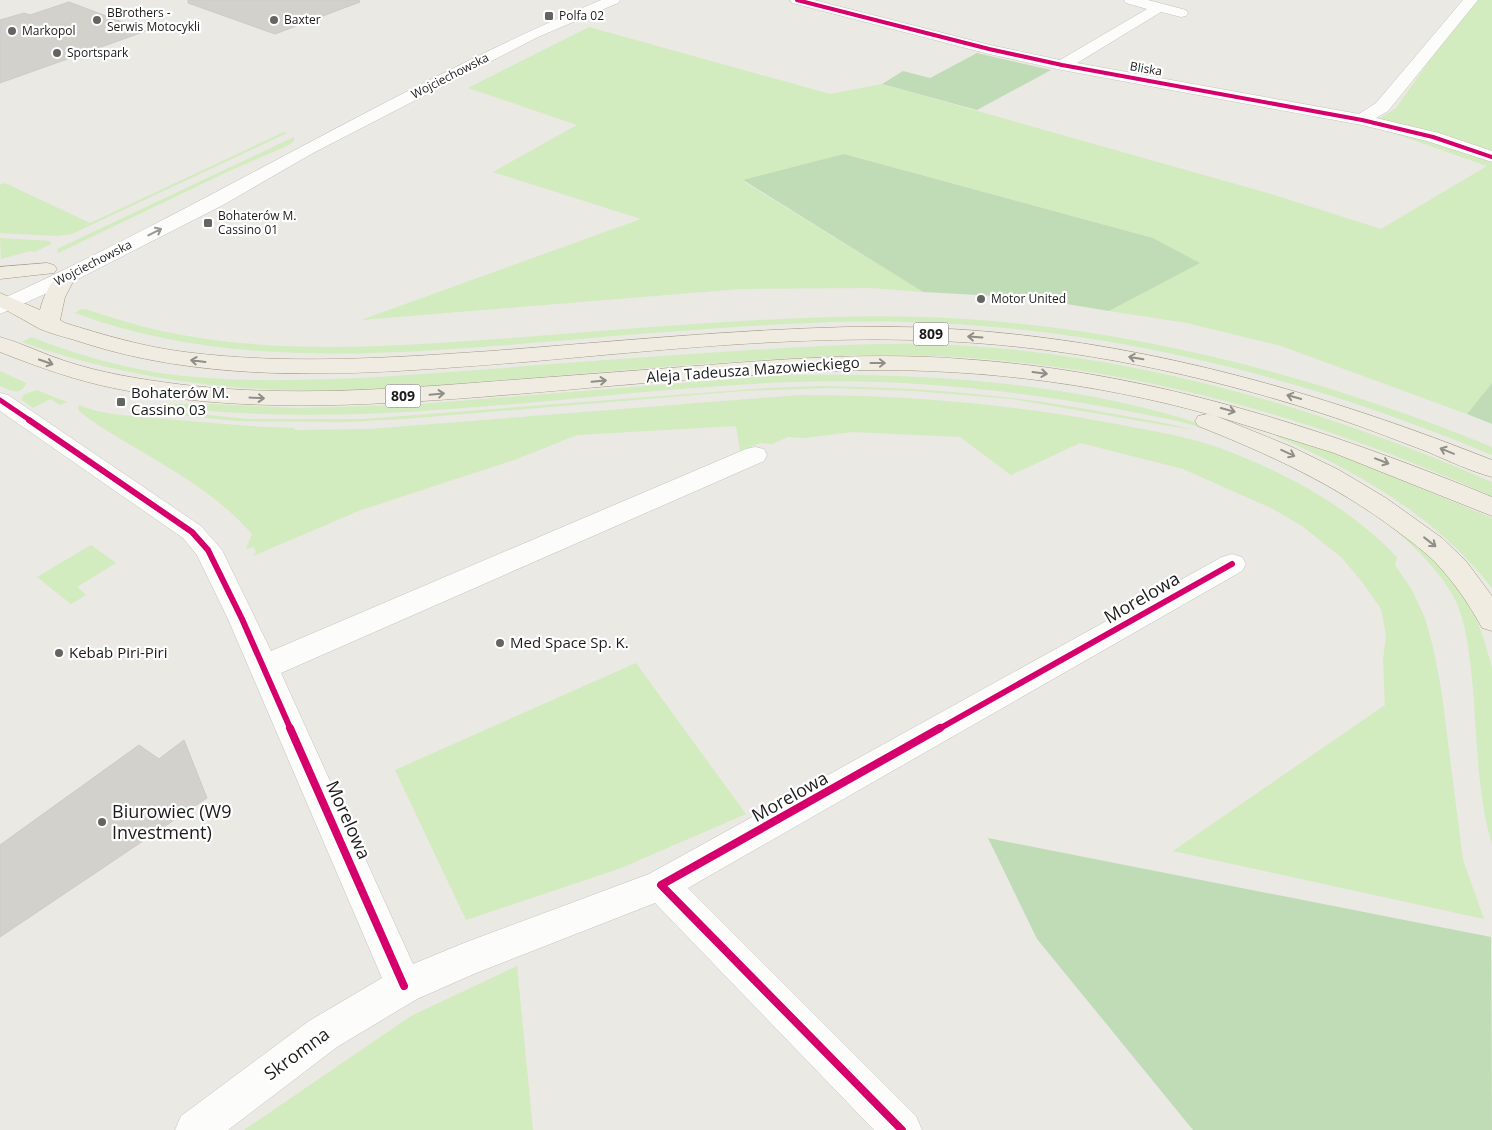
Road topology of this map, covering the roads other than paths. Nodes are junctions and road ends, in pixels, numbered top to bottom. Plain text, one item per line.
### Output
1 (613, 0) edge
2 (797, 0) edge
3 (1131, 0) edge
4 (1472, 0) edge
5 (1160, 7) junction
6 (1181, 13) dead end
7 (1062, 65) junction
8 (1362, 120) junction
9 (1492, 157) edge
10 (0, 272) edge
11 (56, 273) junction
12 (2, 300) edge
13 (48, 324) junction
14 (0, 344) edge
15 (1112, 384) junction
16 (0, 400) edge
17 (755, 456) dead end
18 (1492, 469) edge
19 (1492, 507) edge
20 (1232, 564) dead end
21 (1492, 620) edge
22 (262, 668) junction
23 (660, 885) junction
24 (404, 986) junction
25 (195, 1130) edge
26 (902, 1130) edge

1 - 11 street, Wojciechowska
2 - 7 street, Bliska
3 - 5 street
4 - 8 street
5 - 6 street
5 - 7 street
7 - 8 street, Bliska
8 - 9 street, Bliska
10 - 11 main road
11 - 12 street, Wojciechowska
11 - 13 main road
12 - 13 main road, Aleja Tadeusza Mazowieckiego / 809
18 -> 13 main road, Aleja Tadeusza Mazowieckiego / 809
14 -> 15 main road, Aleja Tadeusza Mazowieckiego / 809
15 -> 19 main road, Aleja Tadeusza Mazowieckiego / 809
15 -> 21 main road
16 - 22 street, Morelowa
17 - 22 street
20 - 23 street, Morelowa
22 - 24 street, Morelowa
23 - 24 street, Morelowa
23 - 26 street
24 - 25 street, Skromna

